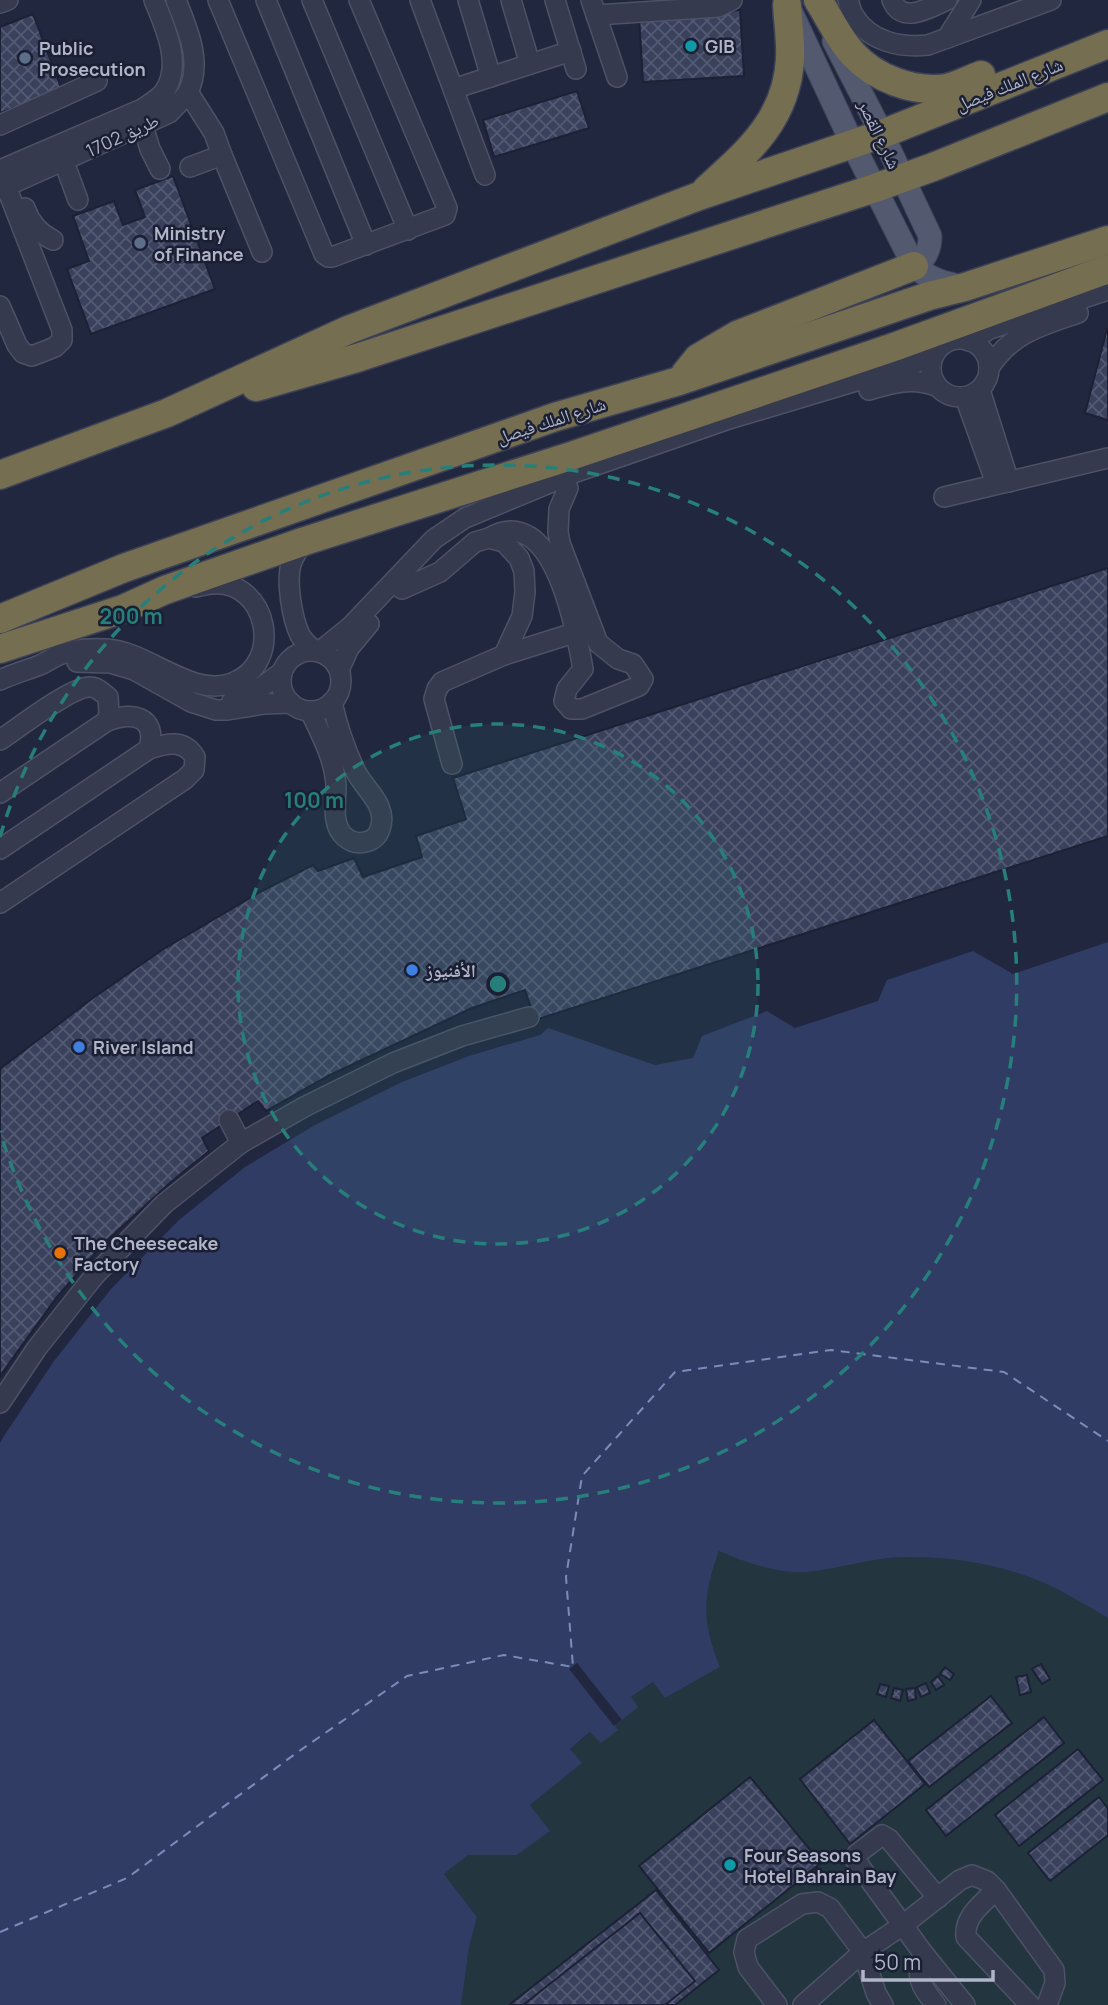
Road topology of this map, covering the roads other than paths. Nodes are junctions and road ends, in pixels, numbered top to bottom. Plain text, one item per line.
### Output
1 (8, 0) edge
2 (154, 0) edge
3 (176, 0) edge
4 (218, 0) edge
5 (266, 0) edge
6 (312, 0) edge
7 (359, 0) edge
8 (421, 0) edge
9 (468, 0) edge
10 (511, 0) edge
11 (555, 0) edge
12 (732, 0) edge
13 (848, 0) edge
14 (892, 0) edge
15 (947, 0) edge
16 (971, 0) edge
17 (1051, 0) edge
18 (801, 1) edge
19 (0, 3) edge
20 (594, 7) edge
21 (1108, 26) edge
22 (947, 38) junction
23 (1108, 44) edge
24 (530, 64) junction
25 (491, 77) junction
26 (617, 77) dead end
27 (97, 81) dead end
28 (453, 89) junction
29 (188, 92) junction
30 (1108, 97) edge
31 (0, 125) edge
32 (143, 125) junction
33 (882, 134) junction
34 (853, 145) junction
35 (222, 155) junction
36 (64, 162) junction
37 (190, 167) dead end
38 (160, 169) dead end
39 (485, 175) dead end
40 (902, 178) junction
41 (5, 182) edge
42 (874, 188) junction
43 (699, 196) junction
44 (78, 200) dead end
45 (408, 230) junction
46 (30, 231) junction
47 (53, 240) dead end
48 (1108, 240) edge
49 (366, 245) junction
50 (262, 251) dead end
51 (915, 266) junction
52 (1108, 269) edge
53 (965, 287) junction
54 (1108, 290) edge
55 (1108, 302) edge
56 (0, 306) edge
57 (969, 341) junction
58 (934, 354) junction
59 (989, 368) junction
60 (679, 381) junction
61 (936, 386) junction
62 (972, 393) junction
63 (167, 413) junction
64 (1108, 458) edge
65 (0, 475) edge
66 (1003, 484) junction
67 (568, 488) junction
68 (944, 497) dead end
69 (489, 538) junction
70 (305, 541) junction
71 (214, 572) junction
72 (402, 589) junction
73 (165, 590) junction
74 (262, 609) junction
75 (0, 619) edge
76 (584, 628) junction
77 (0, 649) edge
78 (317, 651) junction
79 (504, 655) junction
80 (44, 663) junction
81 (159, 667) junction
82 (339, 670) junction
83 (283, 671) junction
84 (0, 680) edge
85 (332, 702) junction
86 (206, 704) junction
87 (300, 707) junction
88 (107, 721) junction
89 (0, 740) edge
90 (149, 749) junction
91 (452, 764) dead end
92 (362, 784) junction
93 (336, 792) junction
94 (0, 793) edge
95 (0, 849) edge
96 (0, 903) edge
97 (528, 1017) dead end
98 (229, 1121) dead end
99 (241, 1143) junction
100 (0, 1404) edge
101 (996, 1890) junction
102 (938, 1898) junction
103 (903, 1925) junction
104 (863, 1952) junction
105 (922, 1953) junction
106 (777, 2005) edge
107 (803, 2005) edge
108 (883, 2005) edge
109 (936, 2005) edge
110 (965, 2005) edge
111 (1030, 2005) edge
112 (1047, 2005) edge

1 - 19 street
2 - 41 street, طريق 1702
3 - 29 street
4 - 49 street
5 - 49 street
6 - 45 street
7 - 45 street
8 - 28 street
9 - 25 street
10 - 24 street
11 - 24 street
12 - 20 street
13 - 22 street
14 - 15 street
16 - 22 street
17 - 22 street
18 - 21 highway
18 - 33 main road, شارع القصر
18 - 34 main road, شارع القصر
18 - 43 highway
20 - 26 street
23 - 33 highway, شارع الملك فيصل
24 - 25 street
25 - 28 street
27 - 31 street
28 - 39 street
29 - 32 street, طريق 1702
29 - 35 street
30 - 40 highway, شارع الملك فيصل
32 - 36 street, طريق 1702
32 - 38 street
33 - 34 highway, شارع الملك فيصل
33 - 40 main road, شارع القصر
34 - 42 main road, شارع القصر
34 - 43 highway, شارع الملك فيصل
35 - 37 street
35 - 50 street
36 - 41 street, طريق 1702
36 - 44 street
40 - 42 highway, شارع الملك فيصل
40 - 51 main road, شارع القصر
41 - 46 street
42 - 51 main road, شارع القصر
42 - 63 highway, شارع الملك فيصل
43 - 63 highway, شارع الملك فيصل
45 - 49 street
46 - 47 street
46 - 56 street
48 - 53 highway, شارع الملك فيصل
51 - 53 main road
51 - 60 highway
52 - 70 highway
53 - 60 highway, شارع الملك فيصل
54 - 57 street
55 - 59 street
57 - 58 street
57 - 59 street
58 - 61 street
58 - 78 street
59 - 62 street
60 - 75 highway, شارع الملك فيصل
61 - 62 street
61 - 67 street
62 - 66 street
63 - 65 highway, شارع الملك فيصل
64 - 66 street
66 - 68 street
67 - 72 street
67 - 76 street
69 - 72 street
69 - 76 street
69 - 79 street
70 - 71 highway
70 - 78 street
71 - 73 highway
71 - 74 street
72 - 82 street
73 - 74 street
73 - 77 highway
74 - 81 street
74 - 83 street
76 - 76 street
76 - 79 street
78 - 82 street
78 - 83 street
79 - 91 street
80 - 81 street
80 - 84 street
80 - 86 street
81 - 86 street
82 - 85 street
83 - 86 street
83 - 87 street
85 - 87 street
85 - 92 street
86 - 87 street
87 - 93 street
88 - 89 street
88 - 90 street
88 - 94 street
90 - 95 street
90 - 96 street
92 - 93 street
92 - 93 street
97 - 99 street
98 - 99 street
99 - 100 street
101 - 102 street
101 - 111 street
101 - 112 street
102 - 103 street
102 - 103 street
103 - 104 street
103 - 105 street
104 - 106 street
104 - 107 street
104 - 108 street
105 - 109 street
105 - 110 street

